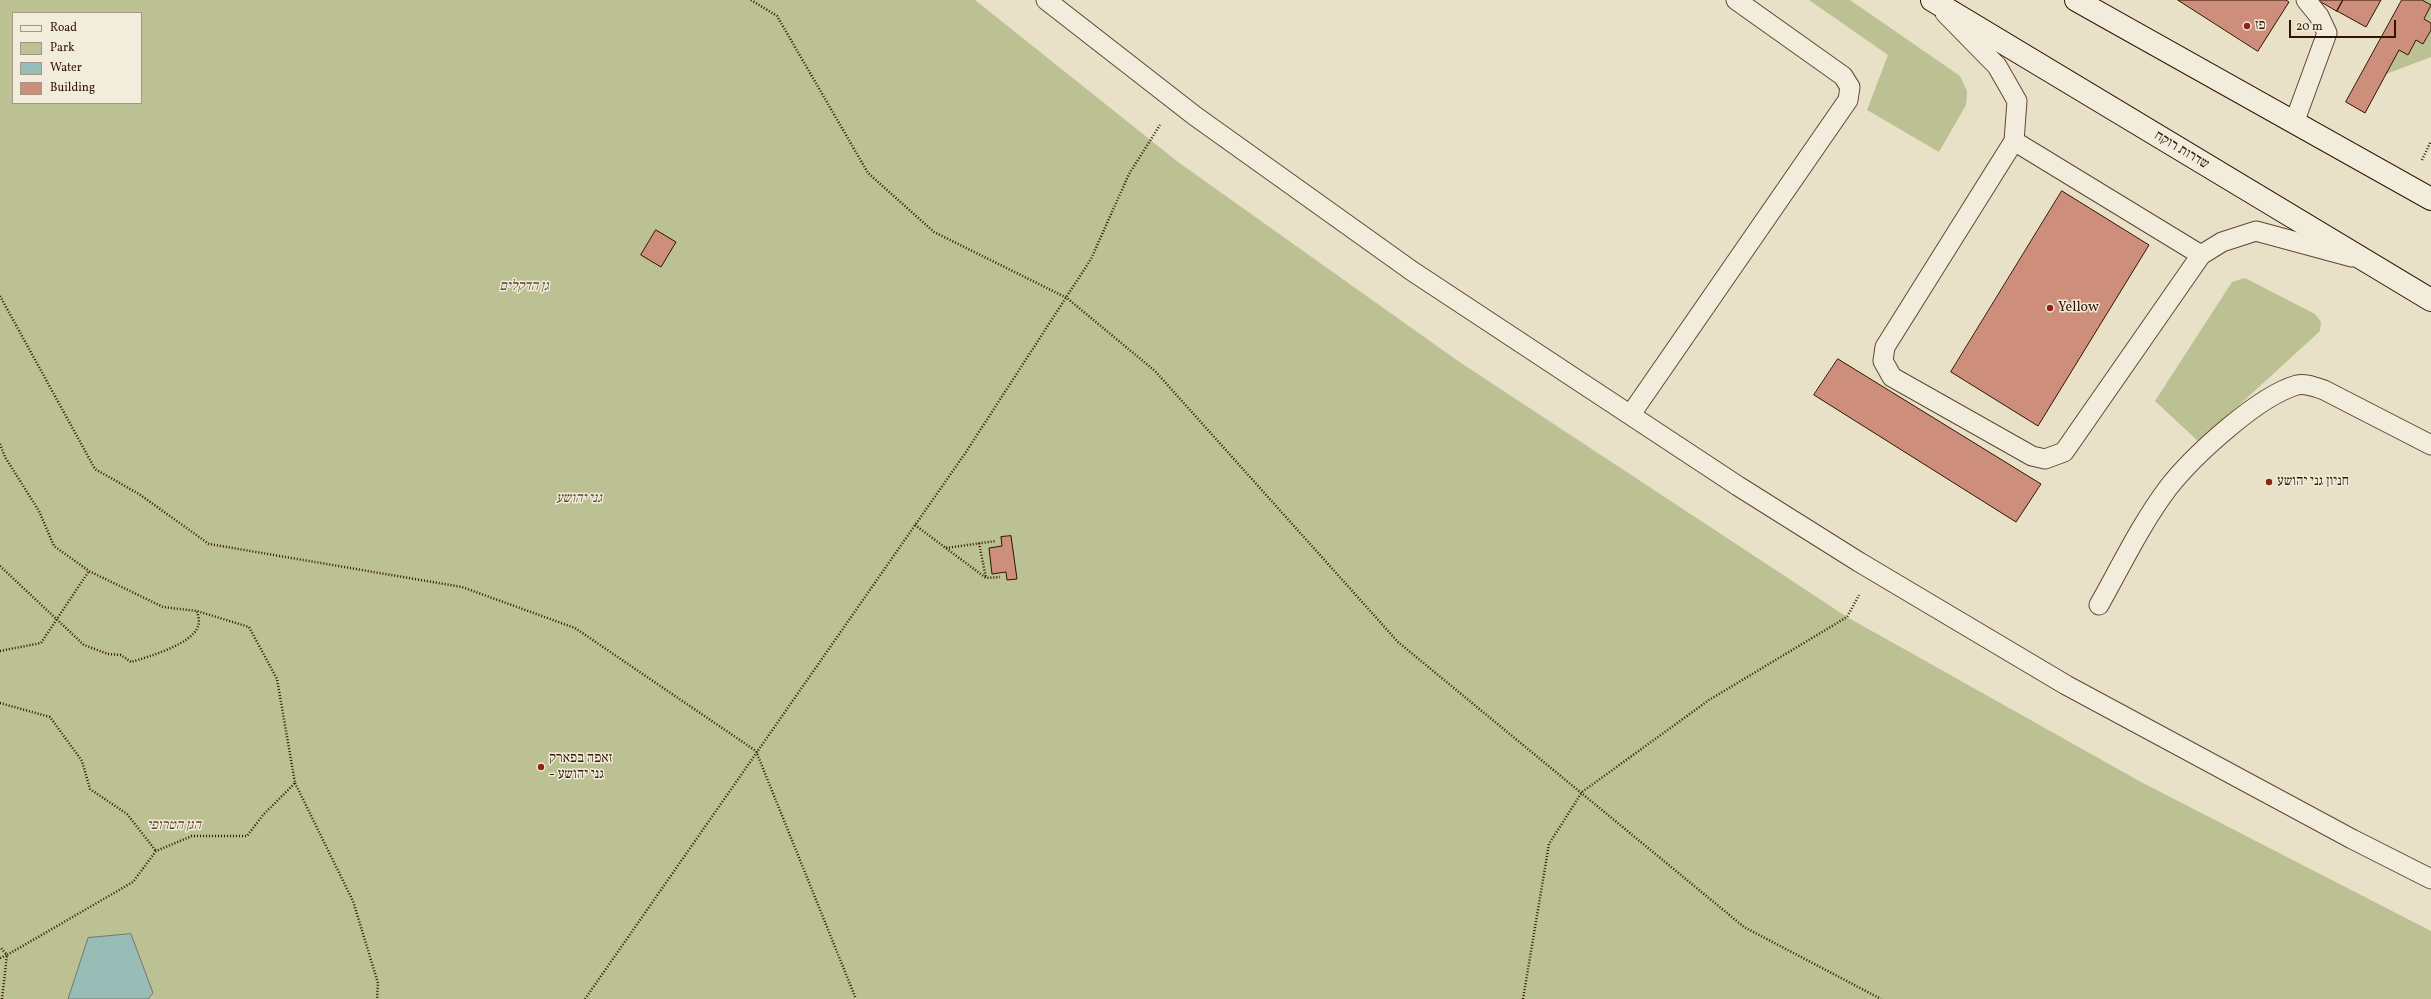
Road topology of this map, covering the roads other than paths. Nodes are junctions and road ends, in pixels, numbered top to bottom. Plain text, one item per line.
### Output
1 (1046, 0) edge
2 (1736, 0) edge
3 (1932, 0) edge
4 (2306, 0) edge
5 (2085, 2) edge
6 (2294, 123) junction
7 (2014, 141) junction
8 (2431, 199) edge
9 (2201, 255) junction
10 (2360, 259) junction
11 (2431, 300) edge
12 (1631, 414) junction
13 (2431, 445) edge
14 (2099, 606) dead end
15 (2431, 879) edge

1 - 12 lane
2 - 12 lane
3 - 7 lane
3 - 10 main road, שדרות רוקח
4 - 6 lane
5 - 6 main road
6 - 8 main road
7 - 9 lane
7 - 9 lane
9 - 10 lane
10 - 11 main road, שדרות רוקח
12 - 15 lane
13 - 14 lane

